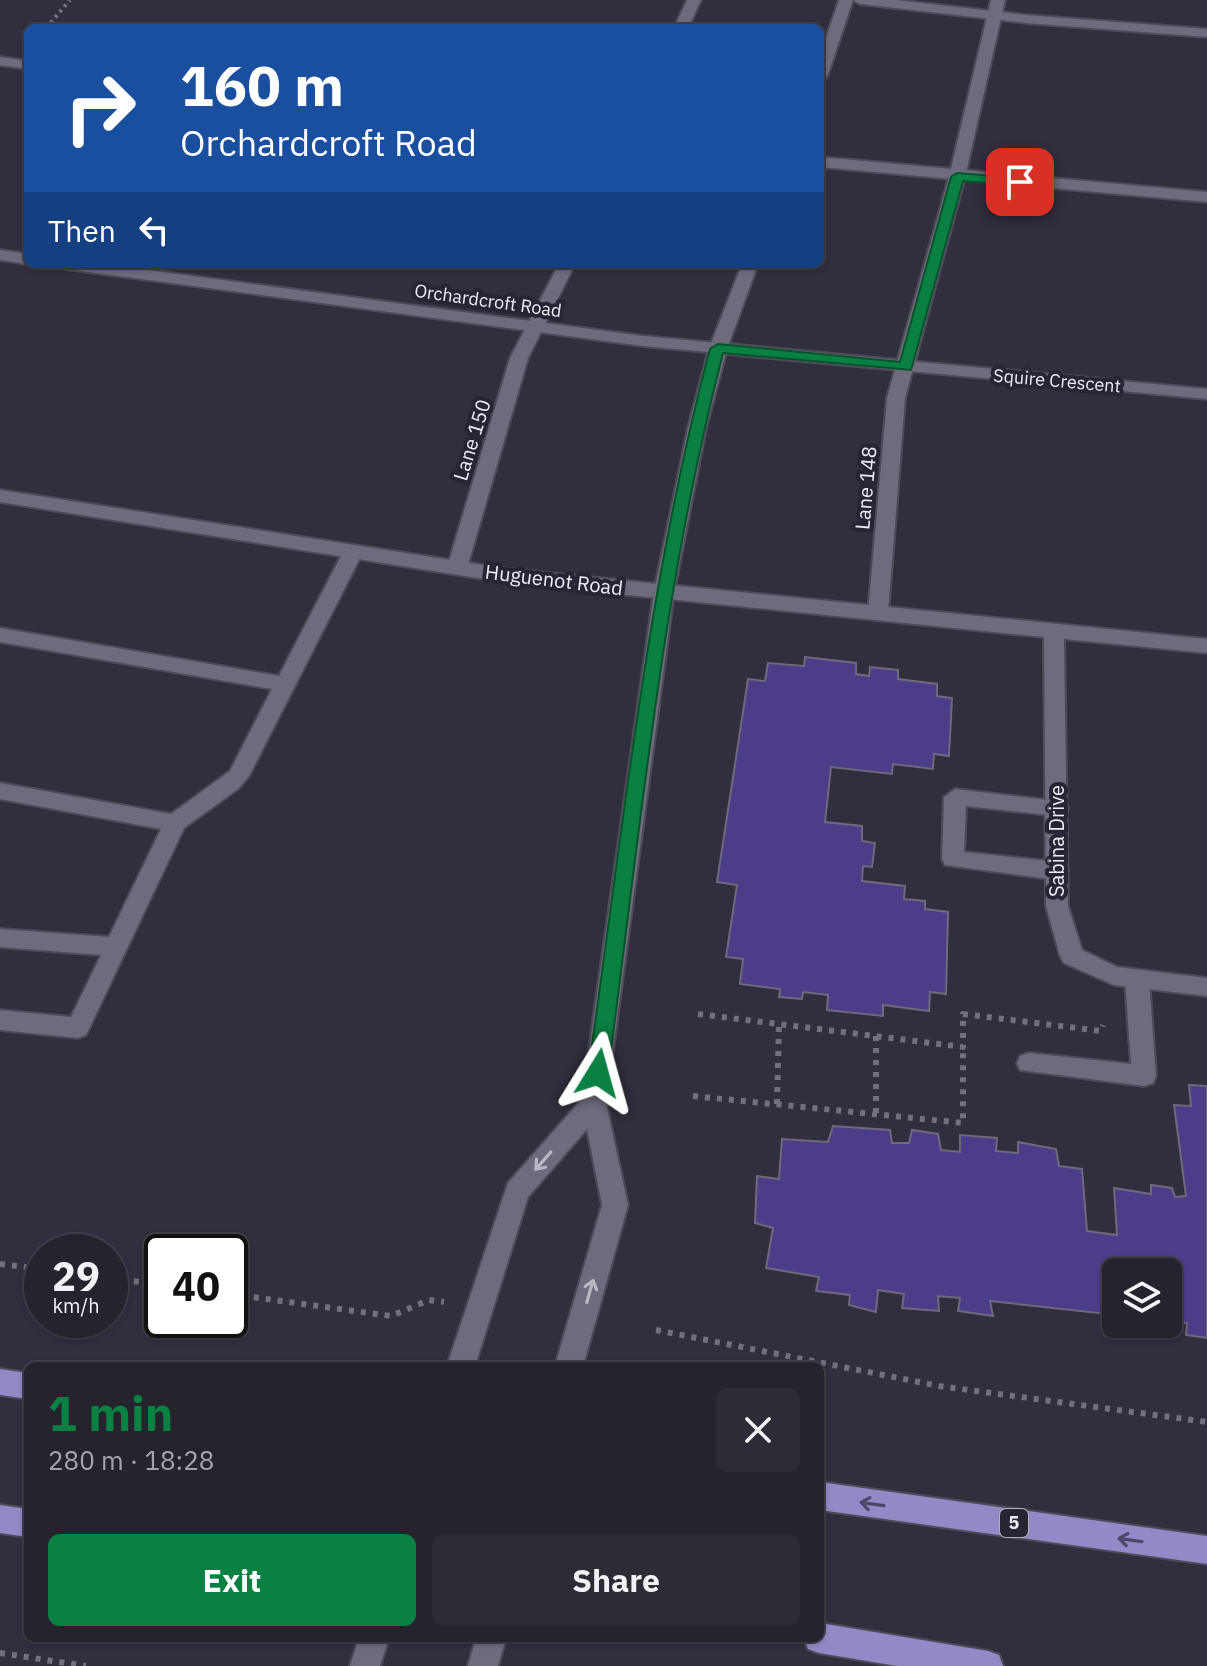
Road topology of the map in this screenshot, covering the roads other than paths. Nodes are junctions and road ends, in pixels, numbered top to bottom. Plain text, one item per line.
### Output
1 (694, 0) edge
2 (846, 0) edge
3 (860, 0) edge
4 (998, 0) edge
5 (995, 16) junction
6 (683, 24) edge
7 (1207, 33) edge
8 (0, 61) edge
9 (24, 64) edge
10 (824, 65) edge
11 (824, 162) edge
12 (957, 177) junction
13 (1207, 197) edge
14 (0, 255) edge
15 (24, 258) edge
16 (95, 268) edge
17 (565, 268) edge
18 (748, 268) edge
19 (536, 328) junction
20 (718, 349) junction
21 (906, 367) junction
22 (1207, 394) edge
23 (0, 496) edge
24 (353, 552) junction
25 (457, 568) junction
26 (664, 592) junction
27 (878, 613) junction
28 (1054, 631) junction
29 (0, 635) edge
30 (1207, 646) edge
31 (286, 684) junction
32 (0, 791) edge
33 (1057, 808) junction
34 (175, 823) junction
35 (1057, 871) junction
36 (0, 938) edge
37 (116, 947) junction
38 (1137, 979) junction
39 (1207, 987) edge
40 (0, 1020) edge
41 (1029, 1063) dead end
42 (594, 1103) junction
43 (462, 1362) edge
44 (570, 1362) edge
45 (0, 1382) edge
46 (24, 1385) edge
47 (824, 1497) edge
48 (0, 1519) edge
49 (24, 1522) edge
50 (1207, 1550) edge
51 (824, 1639) edge
52 (373, 1642) edge
53 (490, 1642) edge
54 (365, 1666) edge
55 (483, 1666) edge
56 (988, 1666) edge

1 - 6 street
2 - 10 street
3 - 5 street
4 - 5 street, Lane 148
5 - 7 street
5 - 12 street, Lane 148
8 - 9 street
11 - 12 street
12 - 13 street
12 - 21 street, Lane 148
14 - 15 street
16 - 19 street, Orchardcroft Road
17 - 19 street, Lane 150
18 - 20 street
19 - 20 street, Orchardcroft Road
19 - 25 street, Lane 150
20 - 21 street, Orchardcroft Road
20 - 26 street
21 - 22 street, Squire Crescent
21 - 27 street, Lane 148
23 - 24 street, Huguenot Road
24 - 25 street, Huguenot Road
24 - 31 street
25 - 26 street, Huguenot Road
26 - 27 street, Huguenot Road
26 - 42 street
27 - 28 street, Huguenot Road
28 - 30 street, Huguenot Road
28 - 33 street, Sabina Drive
29 - 31 street
31 - 34 street
32 - 34 street
33 - 35 street, Sabina Drive
33 - 35 street
34 - 37 street
35 - 38 street, Sabina Drive
36 - 37 street
37 - 40 street
38 - 39 street, Sabina Drive
38 - 41 street
42 -> 43 street
44 -> 42 street
45 - 46 main road
50 -> 47 main road, 5
48 - 49 main road
51 - 56 main road
52 - 54 street
53 - 55 street

